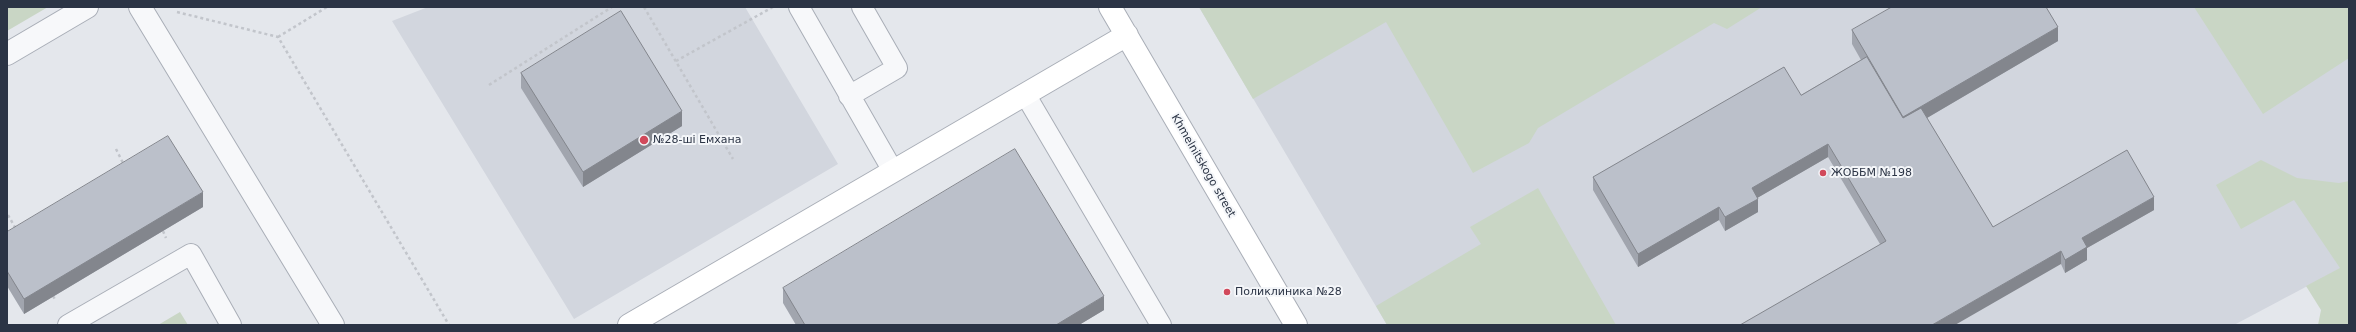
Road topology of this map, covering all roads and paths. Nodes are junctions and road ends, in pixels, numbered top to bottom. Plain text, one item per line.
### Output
1 (87, 7) edge
2 (140, 7) edge
3 (327, 7) edge
4 (612, 7) edge
5 (644, 7) edge
6 (773, 7) edge
7 (799, 7) edge
8 (862, 7) edge
9 (1110, 7) edge
10 (171, 11) dead end
11 (1127, 35) junction
12 (278, 37) junction
13 (7, 54) edge
14 (676, 61) junction
15 (489, 85) dead end
16 (1025, 94) junction
17 (849, 96) junction
18 (116, 150) dead end
19 (733, 159) dead end
20 (126, 168) edge
21 (893, 171) junction
22 (8, 215) edge
23 (18, 232) edge
24 (68, 325) edge
25 (231, 325) edge
26 (333, 325) edge
27 (449, 325) edge
28 (631, 325) edge
29 (1161, 325) edge
30 (1296, 325) edge

1 - 13 street
2 - 26 street
3 - 12 path
4 - 15 path
5 - 14 path
6 - 14 path
7 - 17 lane
8 - 17 lane
9 - 11 street, Khmelnitskogo street
10 - 12 path
11 - 16 street
11 - 30 street, Khmelnitskogo street
12 - 27 path
14 - 19 path
16 - 21 street
16 - 29 lane
17 - 21 lane
18 - 20 path
21 - 28 street
22 - 23 path
24 - 25 lane

